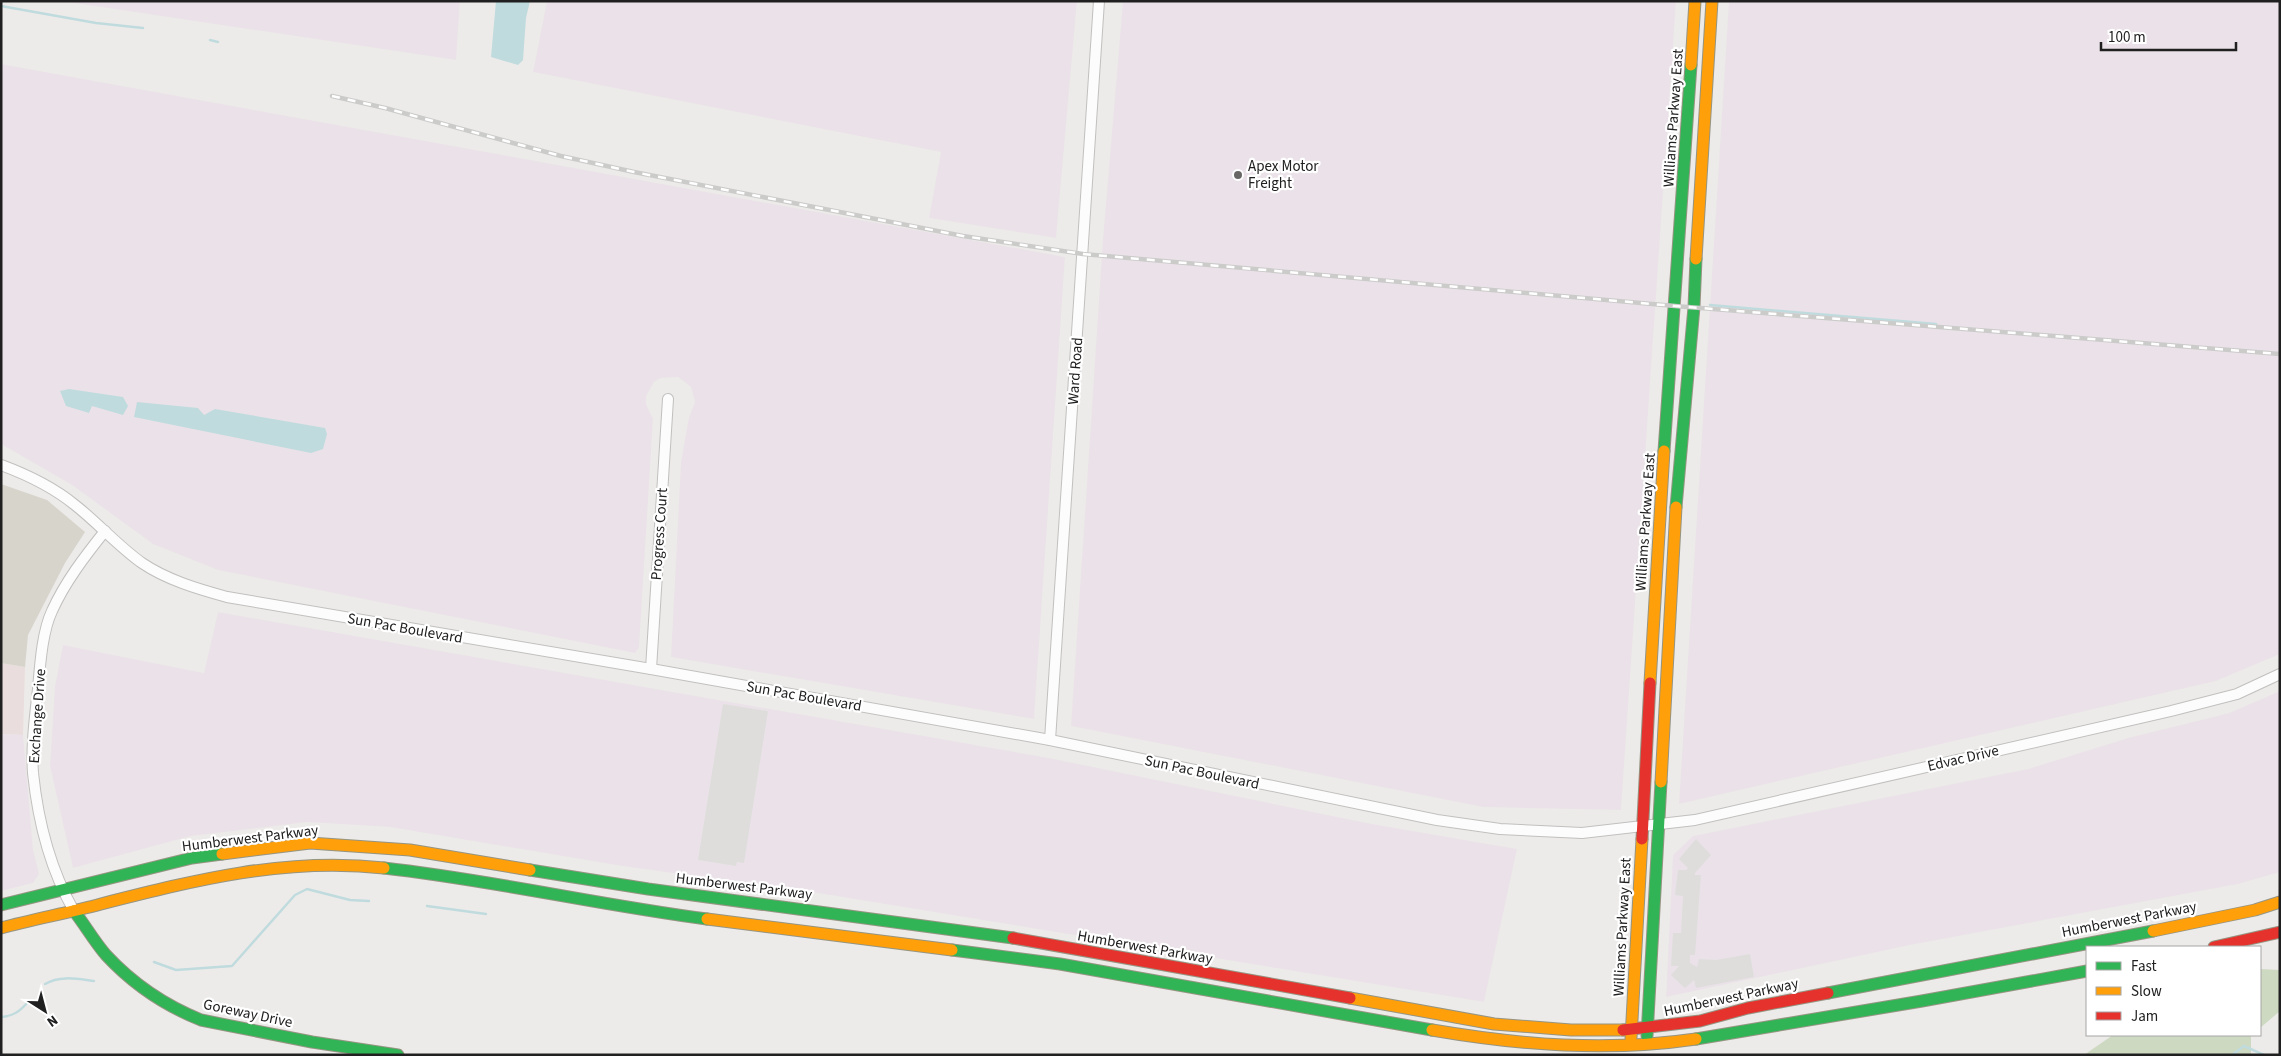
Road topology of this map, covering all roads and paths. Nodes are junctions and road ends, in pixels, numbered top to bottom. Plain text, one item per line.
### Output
1 (1099, 1) edge
2 (1695, 1) edge
3 (1712, 1) edge
4 (668, 399) dead end
5 (1, 465) edge
6 (105, 531) junction
7 (651, 668) junction
8 (2280, 674) edge
9 (1050, 740) junction
10 (1660, 823) junction
11 (1642, 825) junction
12 (63, 891) junction
13 (2280, 902) edge
14 (1, 905) edge
15 (74, 911) junction
16 (1, 928) edge
17 (2280, 932) edge
18 (2218, 946) edge
19 (2086, 971) edge
20 (1647, 1028) junction
21 (1631, 1029) junction
22 (1647, 1045) junction
23 (1631, 1046) junction
24 (398, 1055) edge

1 - 9 street, Ward Road
2 - 11 main road, Williams Parkway East
3 - 10 main road, Williams Parkway East
4 - 7 street, Progress Court
5 - 6 street, Sun Pac Boulevard
6 - 7 street, Sun Pac Boulevard
6 - 12 street, Exchange Drive
7 - 9 street, Sun Pac Boulevard
8 - 10 street, Edvac Drive
9 - 11 street, Sun Pac Boulevard
10 - 11 street, Edvac Drive
10 - 20 main road, Williams Parkway East
11 - 21 main road, Williams Parkway East
12 - 14 main road, Humberwest Parkway
12 - 15 street, Exchange Drive
12 - 21 main road, Humberwest Parkway
13 - 20 main road, Humberwest Parkway
15 - 16 main road
15 - 23 main road
15 - 24 main road, Goreway Drive
17 - 18 main road
19 - 22 main road
20 - 21 main road, Humberwest Parkway
20 - 22 main road, Williams Parkway East
21 - 23 main road, Williams Parkway East
22 - 23 main road

